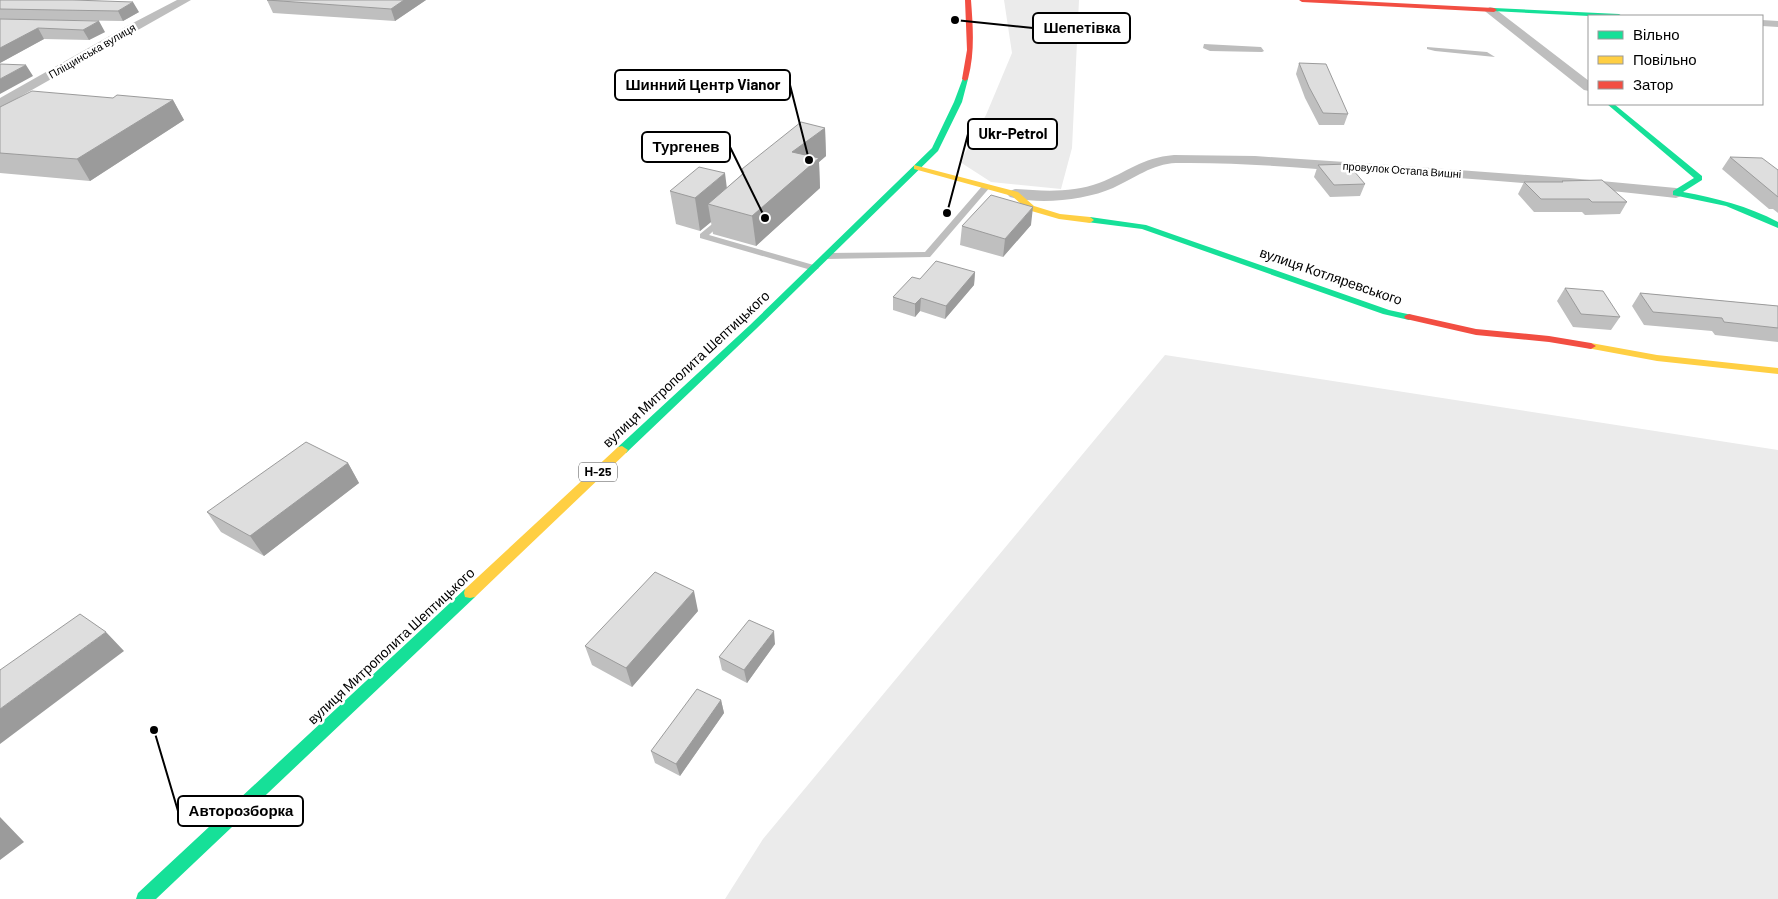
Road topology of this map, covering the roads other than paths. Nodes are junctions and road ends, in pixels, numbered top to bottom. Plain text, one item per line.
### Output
1 (185, 0) edge
2 (968, 0) edge
3 (1302, 0) edge
4 (1490, 10) junction
5 (1598, 15) edge
6 (1763, 23) edge
7 (1778, 24) edge
8 (114, 26) dead end
9 (134, 26) junction
10 (1588, 87) edge
11 (0, 94) edge
12 (15, 95) junction
13 (0, 104) edge
14 (1611, 105) edge
15 (917, 167) junction
16 (987, 186) junction
17 (1676, 193) junction
18 (1015, 194) junction
19 (729, 212) edge
20 (1778, 226) edge
21 (826, 256) junction
22 (814, 268) junction
23 (1778, 371) edge
24 (144, 899) edge

1 - 9 street, Пліщинська вулиця
2 - 15 street, вулиця Митрополита Шептицького / Н-25
3 - 4 street
4 - 5 street
4 - 10 street
6 - 7 street
8 - 9 street
9 - 12 street, Пліщинська вулиця
11 - 12 street
12 - 13 street, Пліщинська вулиця
14 - 17 street
15 - 16 street, вулиця Котляревського
15 - 21 street, вулиця Митрополита Шептицького / Н-25
16 - 18 street, вулиця Котляревського
16 - 21 lane
17 - 18 street, провулок Остапа Вишні
17 - 20 street
18 - 23 street, вулиця Котляревського
19 - 22 lane
21 - 22 street, вулиця Митрополита Шептицького / Н-25
22 - 24 street, вулиця Митрополита Шептицького / Н-25

